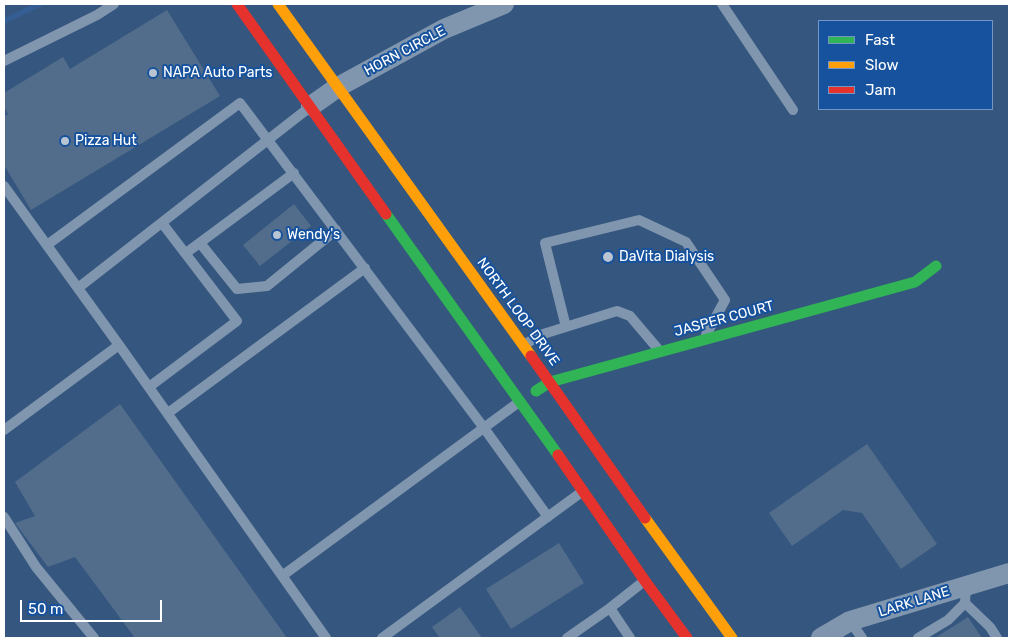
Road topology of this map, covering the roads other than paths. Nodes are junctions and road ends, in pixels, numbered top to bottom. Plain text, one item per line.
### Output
1 (114, 4) edge
2 (237, 4) edge
3 (278, 4) edge
4 (722, 4) edge
5 (493, 6) edge
6 (4, 61) edge
7 (338, 87) junction
8 (311, 106) junction
9 (792, 110) dead end
10 (268, 139) junction
11 (294, 173) junction
12 (4, 186) edge
13 (162, 223) junction
14 (336, 230) junction
15 (200, 243) junction
16 (47, 245) junction
17 (186, 254) junction
18 (936, 266) dead end
19 (364, 268) junction
20 (78, 288) junction
21 (566, 327) junction
22 (704, 340) junction
23 (119, 345) junction
24 (524, 345) junction
25 (660, 352) junction
26 (550, 382) junction
27 (149, 387) junction
28 (520, 402) junction
29 (168, 413) junction
30 (484, 428) junction
31 (4, 430) edge
32 (584, 491) junction
33 (4, 517) edge
34 (548, 517) junction
35 (1009, 573) edge
36 (282, 576) junction
37 (645, 581) junction
38 (966, 595) junction
39 (610, 608) junction
40 (850, 621) junction
41 (94, 638) edge
42 (326, 638) edge
43 (382, 638) edge
44 (566, 638) edge
45 (630, 638) edge
46 (687, 638) edge
47 (732, 638) edge
48 (821, 638) edge
49 (862, 638) edge
50 (918, 638) edge
51 (997, 638) edge

1 - 6 lane
2 - 8 main road
3 - 7 main road, NORTH LOOP DRIVE
4 - 9 lane
5 - 7 street, HORN CIRCLE
7 - 8 street, HORN CIRCLE
7 - 24 main road, NORTH LOOP DRIVE
8 - 10 lane
8 - 28 main road
10 - 11 lane
10 - 13 lane
10 - 16 lane
11 - 14 lane
11 - 15 lane
12 - 16 lane
13 - 17 lane
13 - 20 lane
14 - 15 lane
14 - 19 lane
15 - 17 lane
16 - 20 lane
17 - 27 lane
18 - 22 main road, JASPER COURT
19 - 29 lane
19 - 30 lane
20 - 23 lane
21 - 22 lane
21 - 24 lane
21 - 25 lane
22 - 25 main road, JASPER COURT
23 - 27 lane
23 - 31 lane
24 - 26 main road, NORTH LOOP DRIVE
25 - 26 main road, JASPER COURT
26 - 28 main road, JASPER COURT
26 - 47 main road, NORTH LOOP DRIVE
27 - 29 lane
28 - 30 lane
28 - 32 main road
29 - 36 lane
30 - 34 lane
30 - 36 lane
32 - 34 lane
32 - 37 main road
33 - 41 lane
34 - 43 lane
35 - 38 street, LARK LANE
36 - 42 lane
37 - 39 lane
37 - 46 main road
38 - 40 street, LARK LANE
38 - 50 lane
38 - 51 lane
39 - 44 lane
39 - 45 lane
40 - 48 street, LARK LANE
40 - 49 lane

